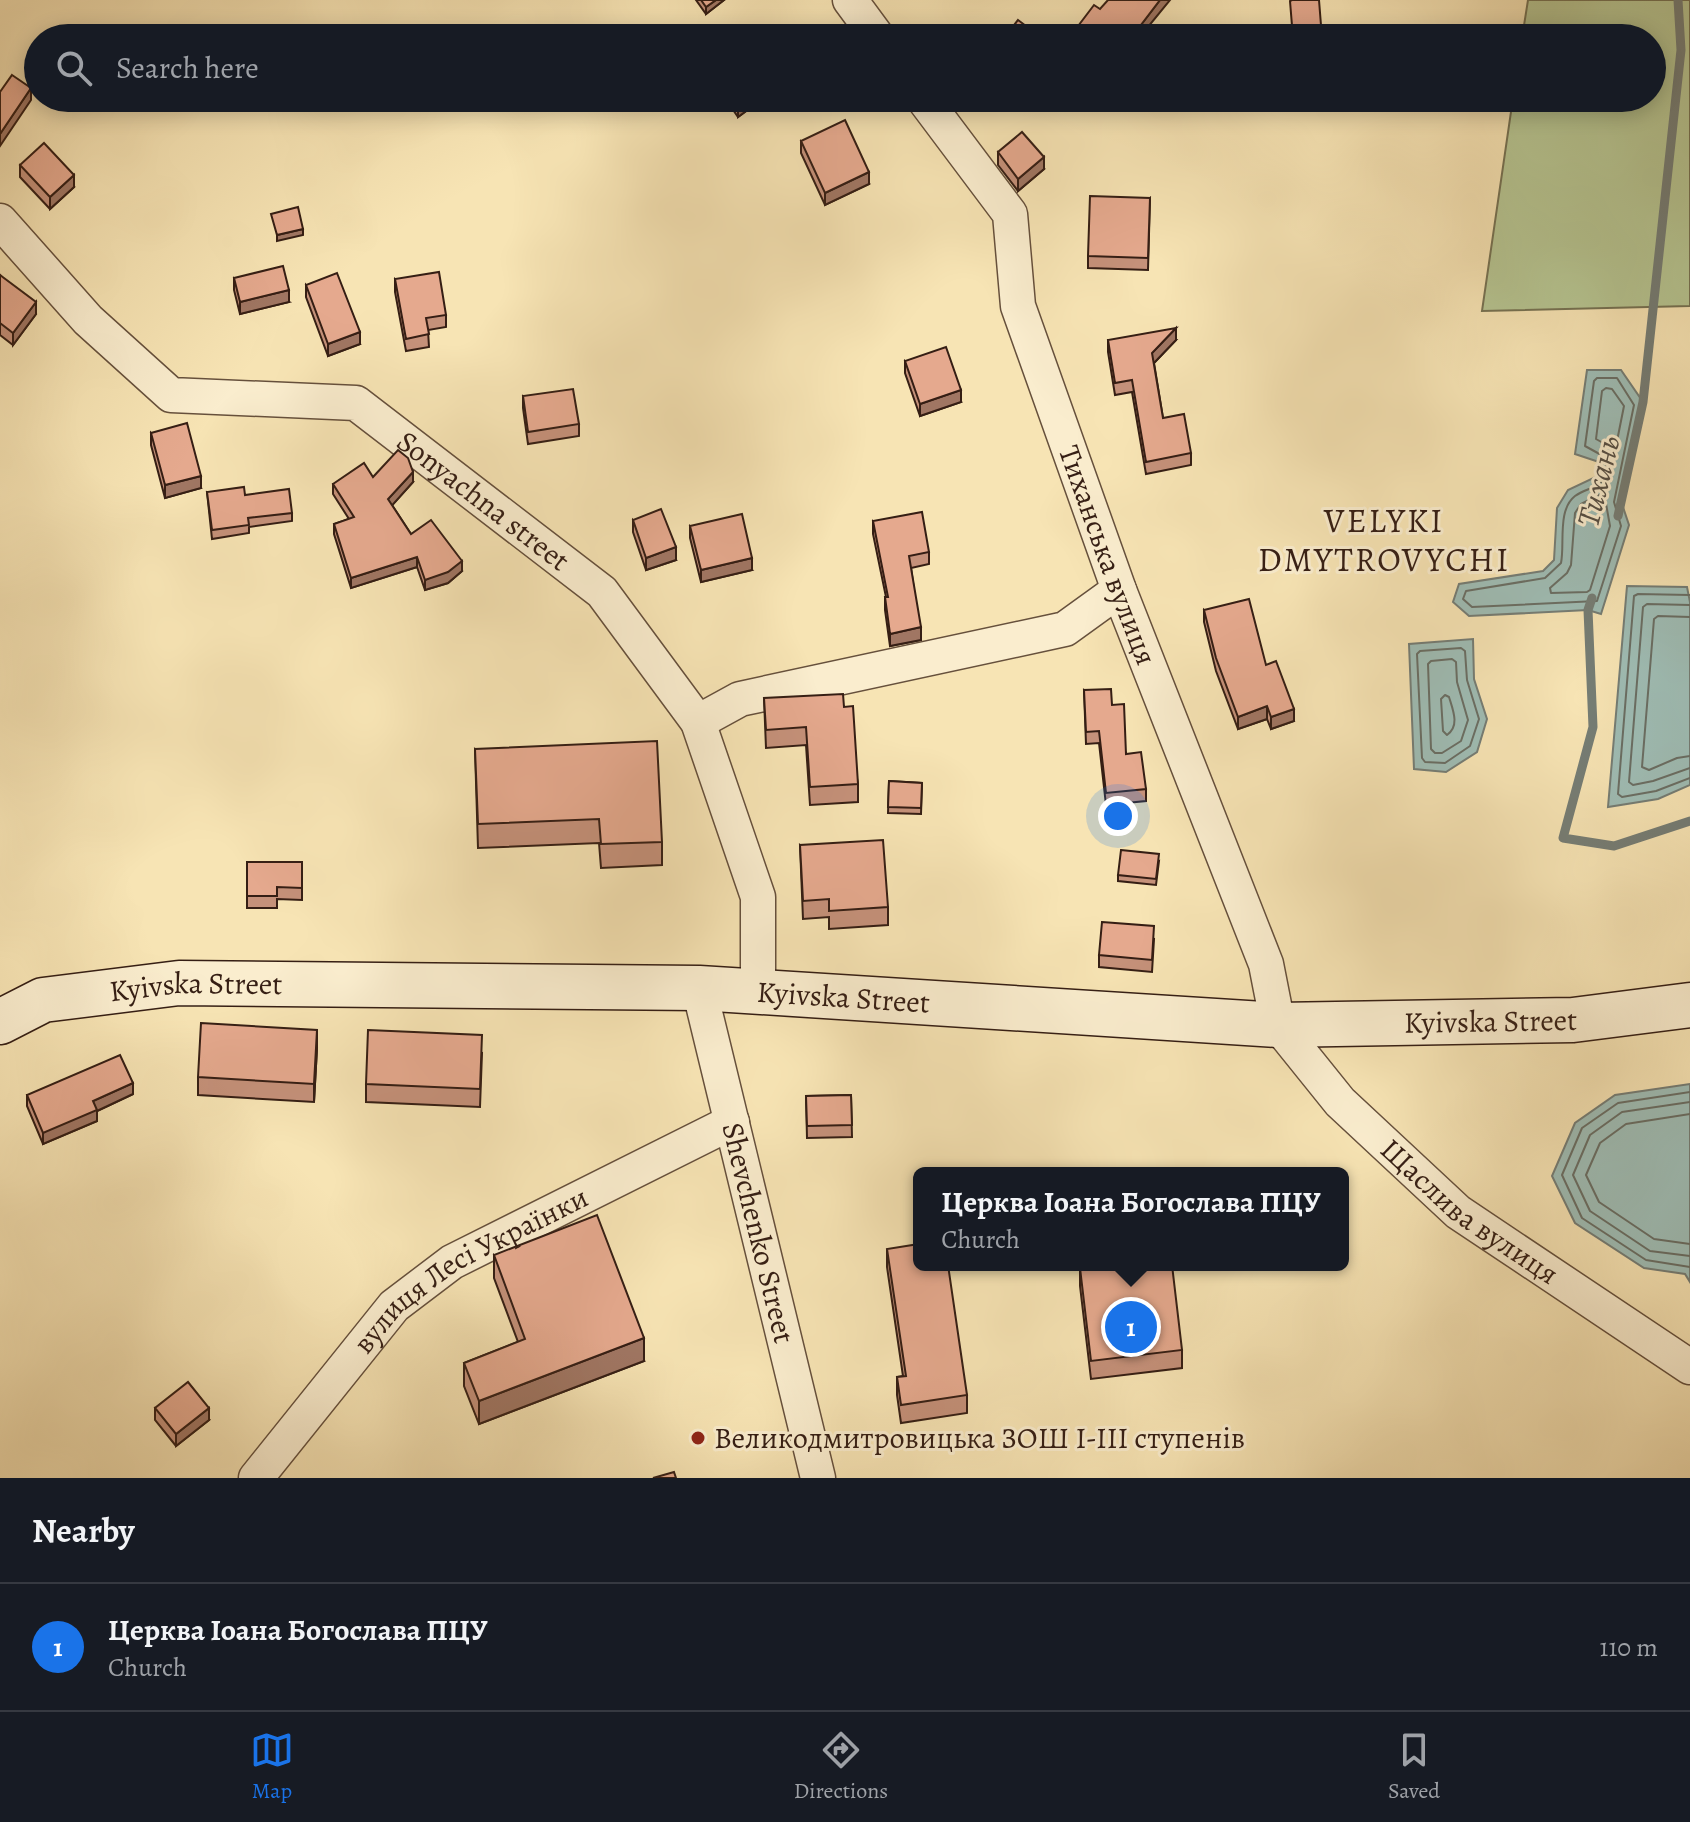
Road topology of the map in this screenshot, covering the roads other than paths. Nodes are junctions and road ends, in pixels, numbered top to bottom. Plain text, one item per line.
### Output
1 (850, 0) edge
2 (868, 24) edge
3 (934, 112) edge
4 (0, 221) edge
5 (1119, 590) junction
6 (698, 722) junction
7 (699, 988) junction
8 (758, 992) junction
9 (1690, 1005) edge
10 (0, 1022) edge
11 (1278, 1025) junction
12 (732, 1122) junction
13 (1690, 1367) edge
14 (256, 1478) edge
15 (818, 1478) edge

1 - 2 street
3 - 5 street, Тиханська вулиця
4 - 6 street, Sonyachna street
5 - 6 street
5 - 11 street, Тиханська вулиця
6 - 8 street, Sonyachna street
7 - 8 main road, Kyivska Street
7 - 10 main road, Kyivska Street
7 - 12 street, Shevchenko Street
8 - 11 main road, Kyivska Street
9 - 11 main road, Kyivska Street
11 - 13 street, Щаслива вулиця
12 - 14 street, вулиця Лесі Українки
12 - 15 street, Shevchenko Street

